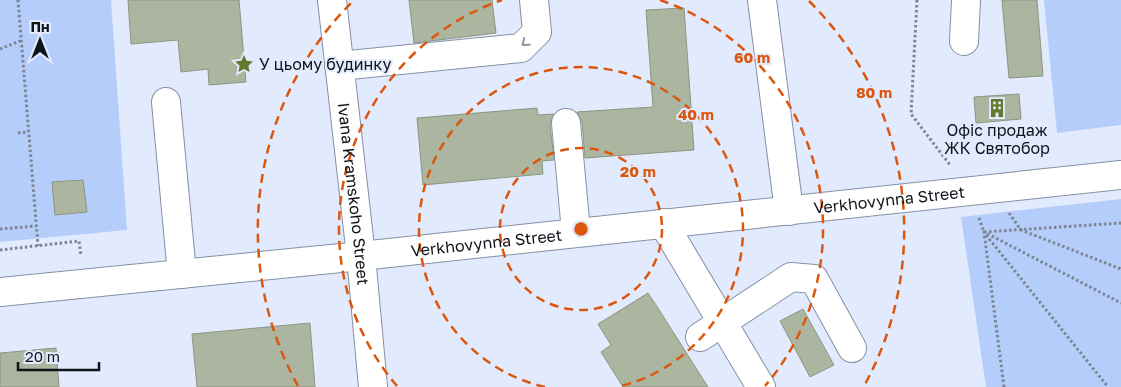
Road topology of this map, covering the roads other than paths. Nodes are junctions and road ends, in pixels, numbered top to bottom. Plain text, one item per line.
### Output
1 (332, 0) edge
2 (534, 0) edge
3 (762, 0) edge
4 (966, 0) edge
5 (964, 41) dead end
6 (339, 66) junction
7 (166, 102) dead end
8 (566, 123) dead end
9 (1121, 176) edge
10 (789, 211) junction
11 (663, 223) junction
12 (576, 232) junction
13 (361, 256) junction
14 (182, 274) junction
15 (0, 292) edge
16 (712, 330) junction
17 (852, 348) dead end
18 (373, 387) edge
19 (761, 387) edge

1 - 6 street, Ivana Kramskoho Street
2 -> 6 street
3 - 10 street
4 - 5 street
6 - 13 street, Ivana Kramskoho Street
7 - 14 street
8 - 12 street
9 - 10 street, Verkhovynna Street
10 - 11 street, Verkhovynna Street
11 - 12 street, Verkhovynna Street
11 - 16 street
12 - 13 street, Verkhovynna Street
13 - 14 street, Verkhovynna Street
13 - 18 street, Ivana Kramskoho Street
14 - 15 street, Verkhovynna Street
16 - 17 street
16 - 19 street

